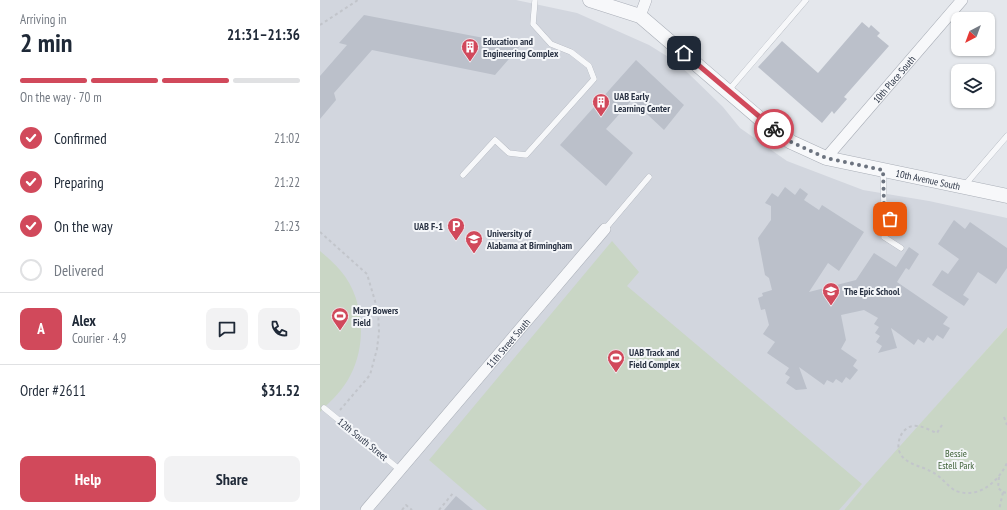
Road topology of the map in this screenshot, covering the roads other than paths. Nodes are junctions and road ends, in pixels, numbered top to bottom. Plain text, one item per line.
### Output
1 (535, 0) edge
2 (590, 0) edge
3 (646, 0) edge
4 (806, 0) edge
5 (962, 0) edge
6 (640, 16) junction
7 (728, 91) junction
8 (1007, 136) edge
9 (826, 158) junction
10 (883, 170) junction
11 (463, 175) dead end
12 (650, 177) dead end
13 (964, 187) junction
14 (1007, 196) edge
15 (606, 229) joint
16 (901, 248) dead end
17 (324, 408) dead end
18 (400, 471) junction
19 (366, 510) edge

1 - 11 lane
2 - 6 street, 10th Avenue South
3 - 6 street
4 - 7 lane
5 - 9 street, 10th Place South
6 - 7 street, 10th Avenue South
7 - 9 street, 10th Avenue South
8 - 13 lane
9 - 10 street, 10th Avenue South
10 - 13 street, 10th Avenue South
10 - 16 lane
12 - 15 lane, 11th Street South
13 - 14 street, 10th Avenue South
15 - 18 street, 11th Street South
17 - 18 lane, 12th South Street
18 - 19 street, 11th Street South

